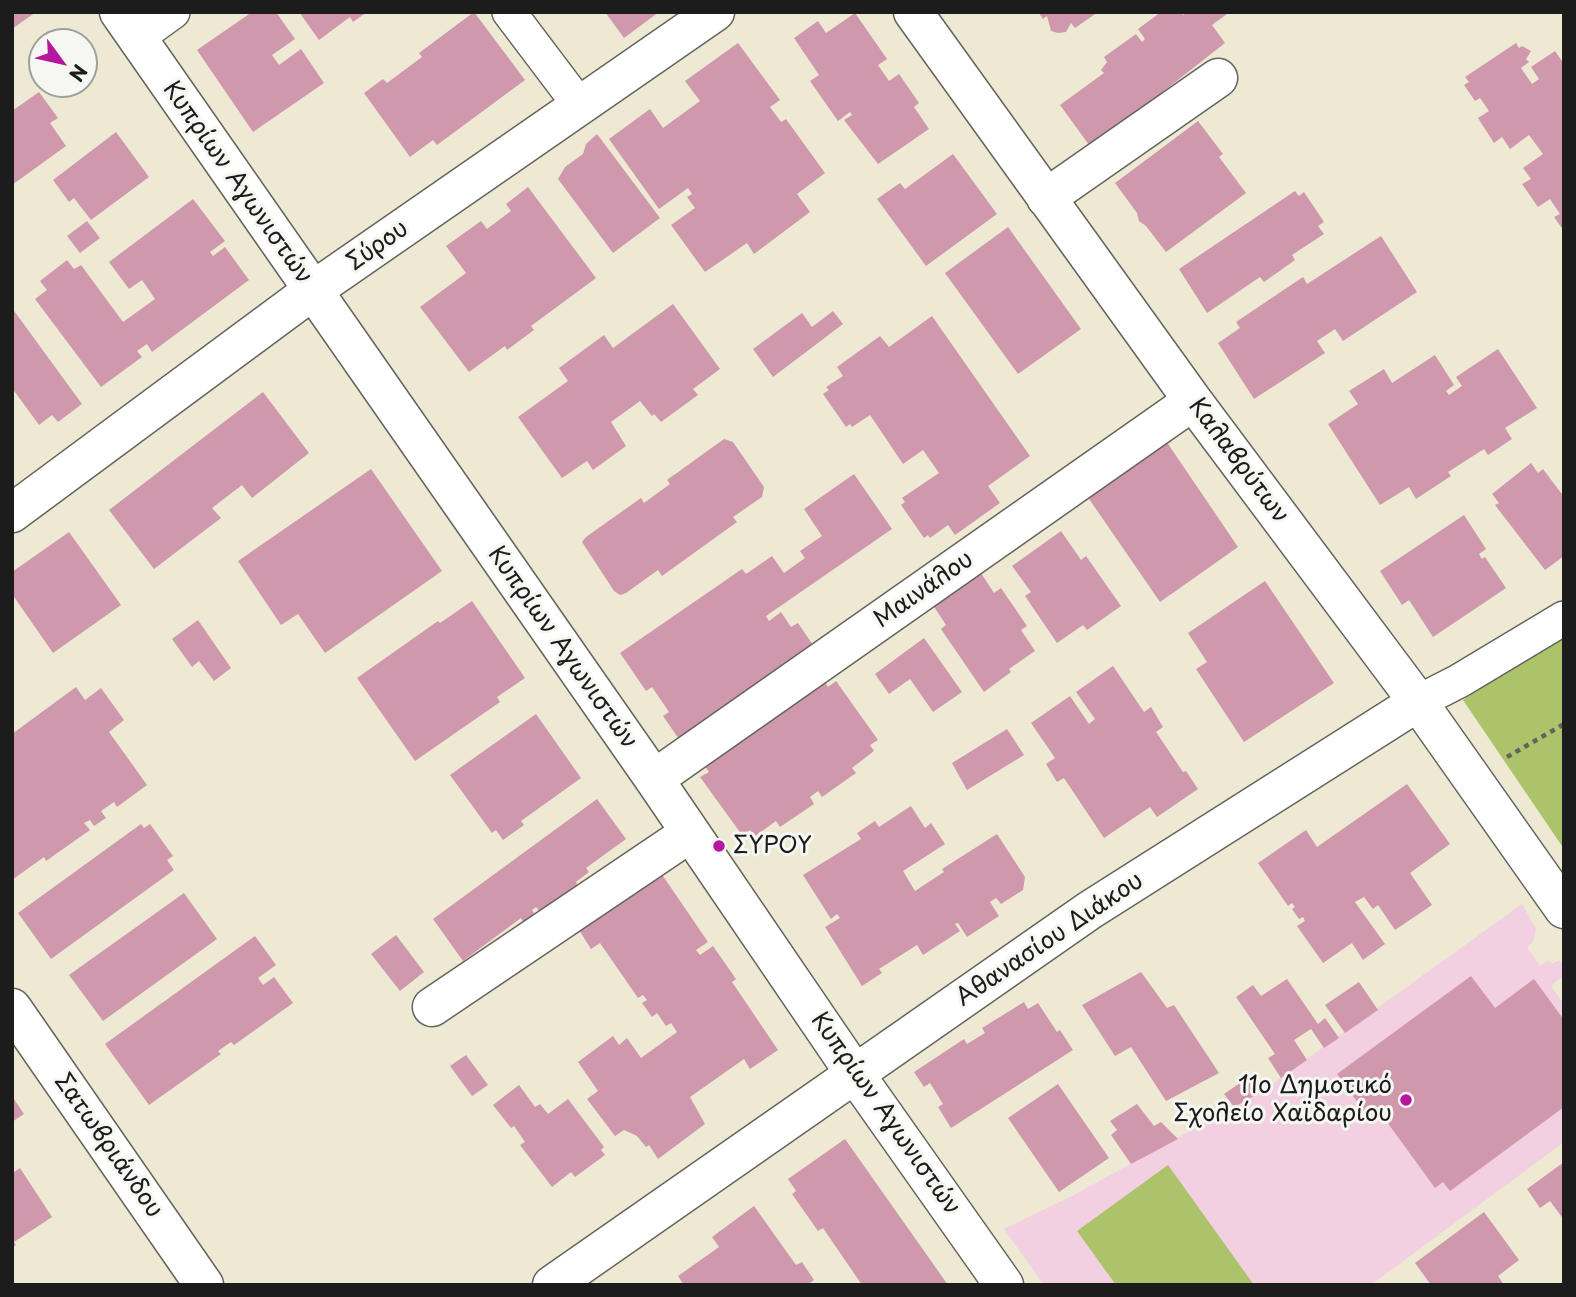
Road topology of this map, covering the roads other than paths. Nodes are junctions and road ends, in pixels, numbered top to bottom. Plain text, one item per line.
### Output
1 (173, 12) edge
2 (509, 12) edge
3 (715, 12) edge
4 (913, 12) edge
5 (128, 25) edge
6 (1218, 78) dead end
7 (580, 106) junction
8 (1046, 198) junction
9 (312, 292) junction
10 (1193, 401) junction
11 (12, 513) edge
12 (1564, 618) edge
13 (1418, 702) junction
14 (654, 779) junction
15 (690, 832) junction
16 (1564, 909) edge
17 (432, 1007) dead end
18 (12, 1008) edge
19 (855, 1074) junction
20 (204, 1285) edge
21 (552, 1285) edge
22 (1004, 1285) edge

1 - 5 street
2 - 7 street
3 - 7 street, Σύρου
4 - 8 street, Καλαβρύτων
5 - 9 street, Κυπρίων Αγωνιστών
6 - 8 street
7 - 9 street, Σύρου
8 - 10 street, Καλαβρύτων
9 - 11 street, Σύρου
9 - 14 street, Κυπρίων Αγωνιστών
10 - 13 street, Καλαβρύτων
10 - 14 street, Μαινάλου
12 - 13 street, Αθανασίου Διάκου
13 - 16 street, Καλαβρύτων
13 - 19 street, Αθανασίου Διάκου
14 - 15 street, Κυπρίων Αγωνιστών
15 - 17 street
15 - 19 street, Κυπρίων Αγωνιστών
18 - 20 street, Σατωβριάνδου
19 - 21 street, Αθανασίου Διάκου
19 - 22 street, Κυπρίων Αγωνιστών

